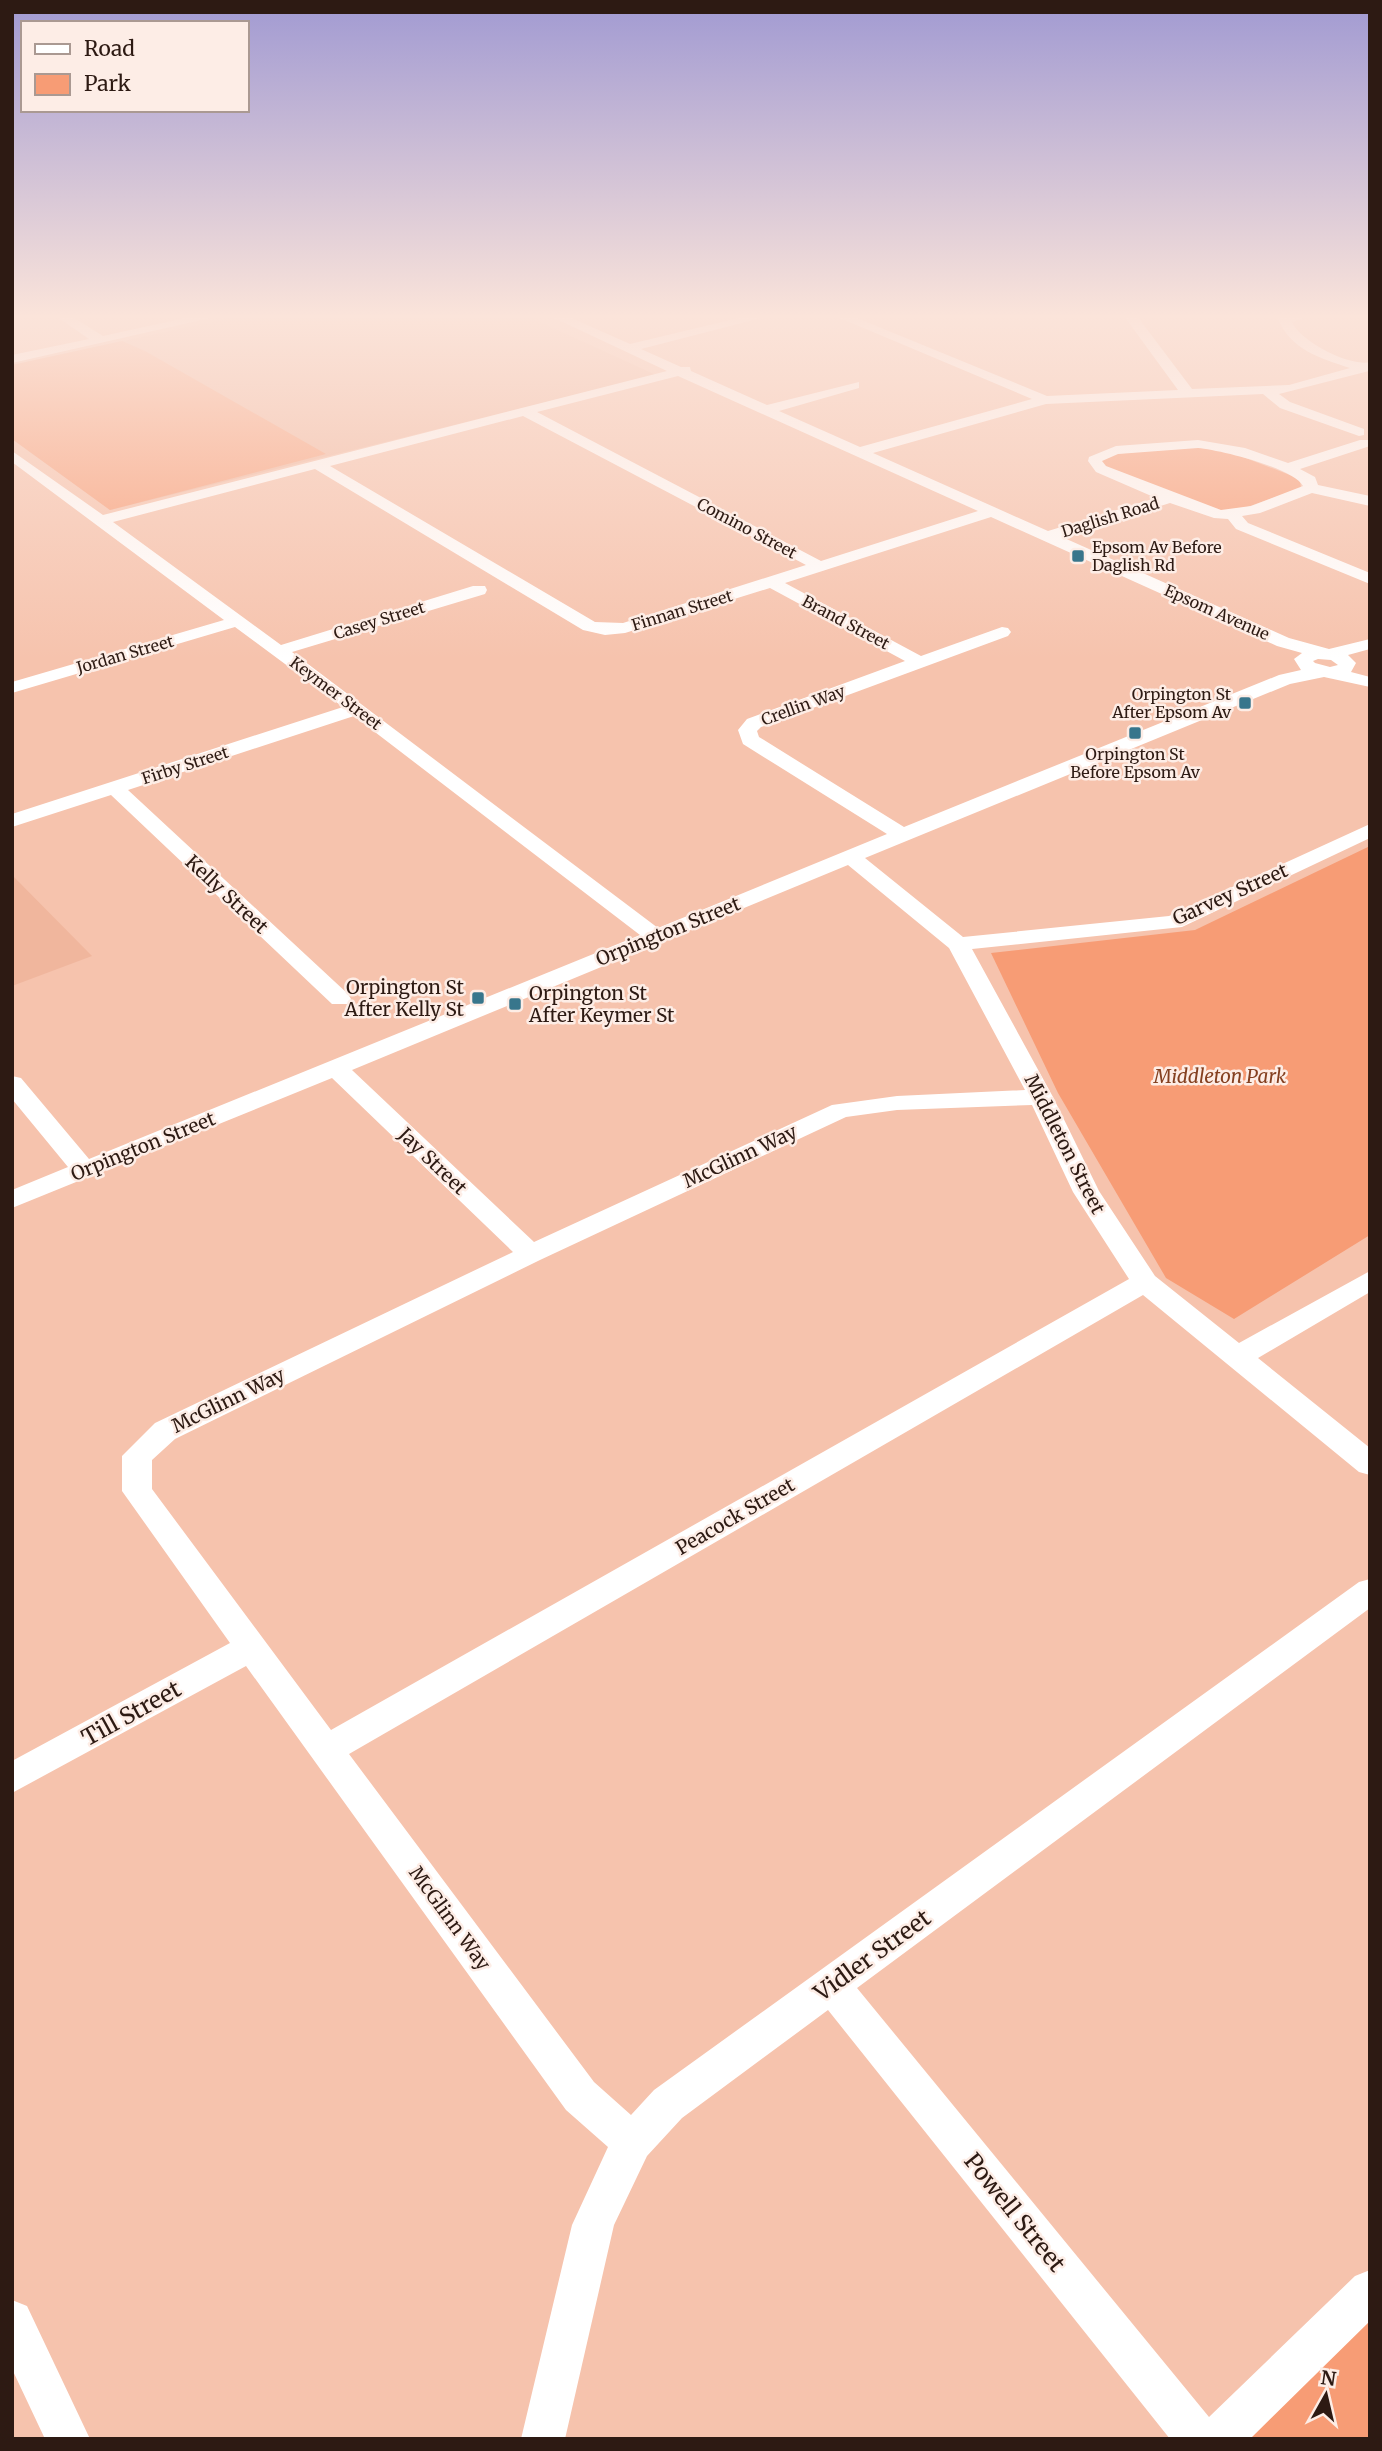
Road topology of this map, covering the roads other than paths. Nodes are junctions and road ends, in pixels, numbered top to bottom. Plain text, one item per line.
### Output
1 (454, 430) edge
2 (561, 430) edge
3 (815, 430) edge
4 (938, 430) edge
5 (1347, 430) edge
6 (1366, 438) edge
7 (862, 452) junction
8 (12, 456) edge
9 (883, 461) junction
10 (318, 465) junction
11 (1285, 469) junction
12 (1311, 488) junction
13 (1171, 498) junction
14 (1370, 501) edge
15 (994, 511) junction
16 (1233, 515) junction
17 (100, 520) junction
18 (1028, 527) junction
19 (1048, 536) junction
20 (819, 566) junction
21 (1370, 579) edge
22 (772, 582) junction
23 (480, 590) dead end
24 (238, 621) junction
25 (1002, 632) dead end
26 (1283, 642) junction
27 (1367, 645) edge
28 (278, 651) junction
29 (920, 662) junction
30 (1303, 662) junction
31 (1333, 663) junction
32 (1285, 678) junction
33 (1370, 681) edge
34 (12, 688) edge
35 (358, 709) junction
36 (114, 788) junction
37 (12, 821) edge
38 (1370, 830) edge
39 (904, 836) junction
40 (851, 858) junction
41 (655, 936) junction
42 (958, 944) junction
43 (341, 999) dead end
44 (336, 1068) junction
45 (12, 1083) edge
46 (1041, 1097) junction
47 (84, 1170) junction
48 (12, 1200) edge
49 (531, 1254) junction
50 (1370, 1280) edge
51 (1145, 1282) junction
52 (1238, 1357) junction
53 (1370, 1464) edge
54 (1370, 1591) edge
55 (250, 1648) junction
56 (326, 1750) junction
57 (12, 1778) edge
58 (831, 1985) junction
59 (633, 2142) junction
60 (1370, 2291) edge
61 (12, 2321) edge
62 (68, 2439) edge
63 (543, 2439) edge
64 (1198, 2439) edge
65 (1218, 2439) edge

1 - 10 street
2 - 20 street, Comino Street
3 - 7 street, Epsom Avenue
4 - 7 street
5 - 6 street
6 - 11 street
7 - 9 street, Epsom Avenue
8 - 17 street, Keymer Street
9 - 15 street, Epsom Avenue
9 - 18 street
10 - 17 street
10 - 22 street, Finnan Street
11 - 12 street
11 - 13 street
12 - 14 street
12 - 16 street
13 - 16 street
13 - 19 street, Daglish Road
15 - 18 street, Epsom Avenue
15 - 20 street, Finnan Street
16 - 21 street
17 - 24 street, Keymer Street
18 - 19 street, Epsom Avenue
19 - 26 street, Epsom Avenue
20 - 22 street, Finnan Street
22 - 29 street, Brand Street
23 - 28 street, Casey Street
24 - 28 street, Keymer Street
24 - 34 street, Jordan Street
25 - 29 street, Crellin Way
26 - 30 street, Epsom Avenue
26 - 31 street, Epsom Avenue
27 - 31 street
28 - 35 street, Keymer Street
29 - 39 street, Crellin Way
30 - 31 street, Epsom Avenue
30 - 32 street, Orpington Street
31 - 32 street, Orpington Street
31 - 33 street, Epsom Avenue
32 - 39 street, Orpington Street
35 - 36 street, Firby Street
35 - 41 street, Keymer Street
36 - 37 street, Firby Street
36 - 43 street, Kelly Street
38 - 42 street, Garvey Street
39 - 40 street, Orpington Street
40 - 41 street, Orpington Street
40 - 42 street, Middleton Street
41 - 44 street, Orpington Street
42 - 46 street, Middleton Street
44 - 47 street, Orpington Street
44 - 49 street, Jay Street
45 - 47 street
46 - 49 street, McGlinn Way
46 - 51 street, Middleton Street
47 - 48 street, Orpington Street
49 - 55 street, McGlinn Way
50 - 52 street
51 - 52 street, Middleton Street
51 - 56 street, Peacock Street
52 - 53 street, Middleton Street
54 - 58 street, Vidler Street
55 - 56 street, McGlinn Way
55 - 57 street, Till Street
56 - 59 street, McGlinn Way
58 - 59 street, Vidler Street
58 - 64 street, Powell Street
59 - 63 street, Vidler Street
60 - 65 street
61 - 62 street

